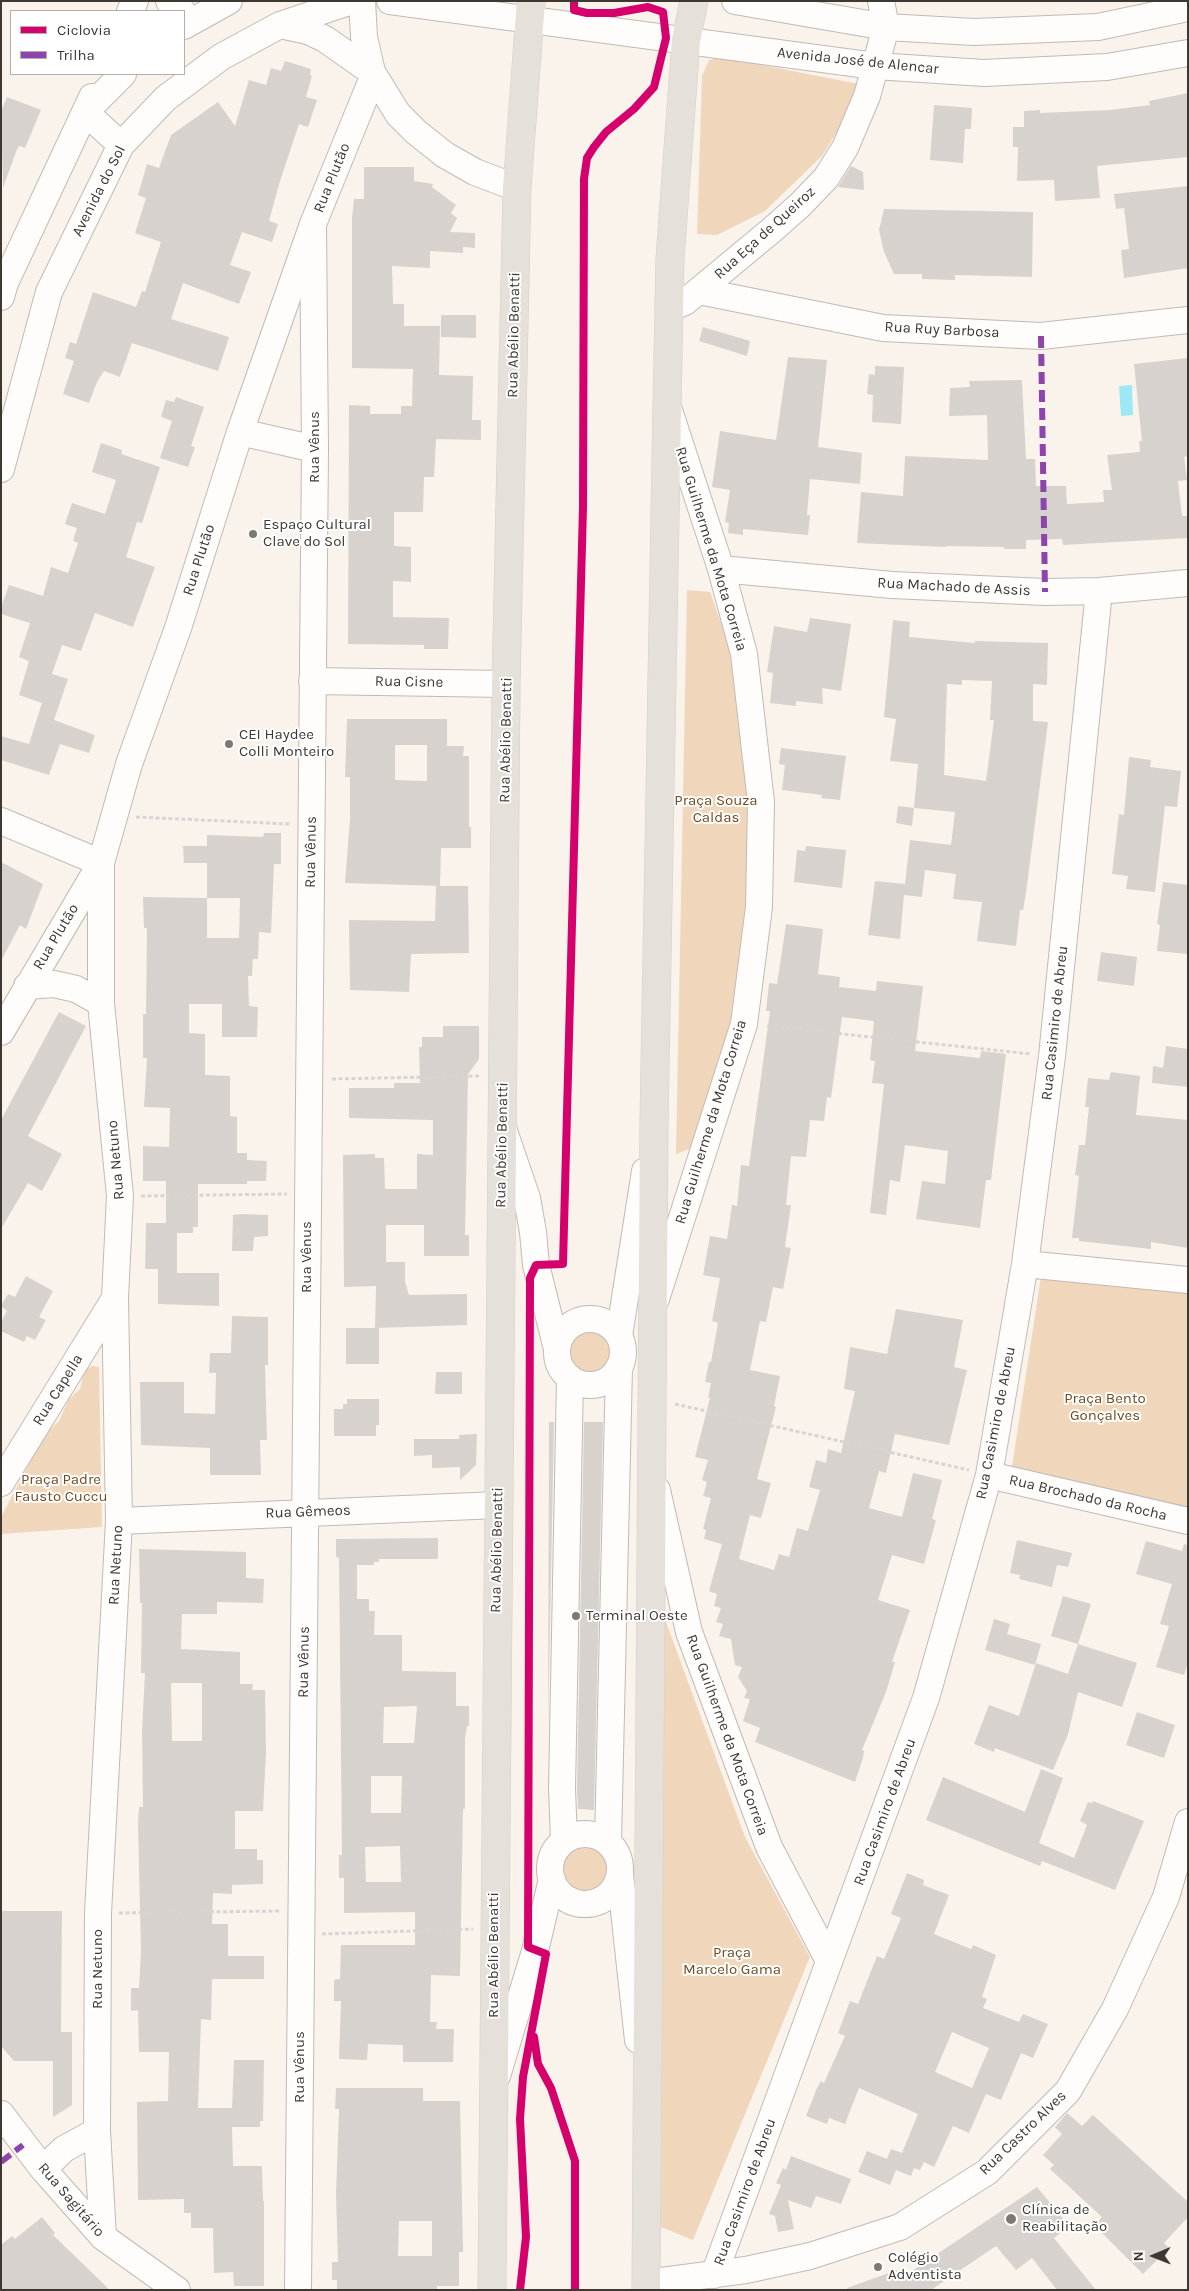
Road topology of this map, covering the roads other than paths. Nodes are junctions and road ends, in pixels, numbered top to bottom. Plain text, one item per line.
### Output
1 (169, 1) edge
2 (229, 1) edge
3 (352, 1) edge
4 (362, 1) edge
5 (390, 1) edge
6 (694, 1) edge
7 (735, 1) edge
8 (881, 1) edge
9 (1188, 8) edge
10 (179, 10) edge
11 (530, 10) edge
12 (186, 17) edge
13 (280, 25) junction
14 (886, 27) junction
15 (1098, 27) junction
16 (686, 40) junction
17 (1188, 53) edge
18 (875, 66) junction
19 (1107, 68) junction
20 (372, 74) junction
21 (102, 75) edge
22 (123, 75) edge
23 (85, 112) junction
24 (121, 145) junction
25 (518, 188) junction
26 (313, 224) junction
27 (2, 287) edge
28 (699, 291) junction
29 (670, 308) junction
30 (1188, 320) edge
31 (667, 405) junction
32 (240, 432) junction
33 (315, 449) junction
34 (1, 469) edge
35 (721, 569) junction
36 (1188, 583) edge
37 (1099, 591) junction
38 (312, 681) junction
39 (506, 684) junction
40 (1, 822) edge
41 (101, 863) junction
42 (26, 986) junction
43 (101, 1003) junction
44 (1, 1032) edge
45 (654, 1122) junction
46 (502, 1123) junction
47 (1025, 1264) junction
48 (1188, 1280) edge
49 (116, 1298) junction
50 (653, 1310) junction
51 (619, 1336) junction
52 (557, 1349) junction
53 (619, 1367) junction
54 (570, 1378) junction
55 (652, 1467) junction
56 (989, 1474) junction
57 (1, 1483) edge
58 (498, 1505) junction
59 (306, 1512) junction
60 (119, 1521) junction
61 (1188, 1521) edge
62 (1188, 1822) edge
63 (564, 1840) junction
64 (608, 1842) junction
65 (620, 1874) junction
66 (552, 1879) junction
67 (829, 1961) junction
68 (492, 2091) junction
69 (1, 2114) edge
70 (646, 2115) junction
71 (97, 2131) junction
72 (43, 2169) junction
73 (103, 2238) junction
74 (714, 2275) junction
75 (646, 2286) edge
76 (177, 2290) edge
77 (298, 2290) edge
78 (492, 2290) edge

1 - 10 street
2 - 12 street
3 - 13 street, Avenida do Sol
4 - 20 street
5 - 11 street
6 - 16 main road
7 - 14 street
8 - 14 street, Rua Eça de Queiroz
9 - 15 street
11 - 16 street, Avenida José de Alencar
11 - 25 main road, Rua Abélio Benatti
13 - 20 street
13 - 24 street, Avenida do Sol
14 - 15 street
14 - 18 street, Rua Eça de Queiroz
15 - 19 street
16 - 18 street, Avenida José de Alencar
16 - 29 main road
17 - 19 street, Avenida José de Alencar
18 - 19 street, Avenida José de Alencar
18 - 28 street, Rua Eça de Queiroz
20 - 25 street
20 - 26 street, Rua Plutão
21 - 23 street
22 - 23 street
23 - 24 street
23 - 27 street
24 - 34 street, Avenida do Sol
25 - 39 main road, Rua Abélio Benatti
26 - 32 street, Rua Plutão
26 - 33 street, Rua Vênus
28 - 29 street, Rua Eça de Queiroz
28 - 30 street, Rua Ruy Barbosa
29 - 31 main road
31 - 35 street, Rua Guilherme da Mota Correia
31 - 45 main road
32 - 33 street
32 - 41 street, Rua Plutão
33 - 38 street, Rua Vênus
35 - 37 street, Rua Machado de Assis
35 - 50 street, Rua Guilherme da Mota Correia
36 - 37 street, Rua Machado de Assis
37 - 47 street, Rua Casimiro de Abreu
38 - 39 street, Rua Cisne
38 - 59 street, Rua Vênus
39 - 46 main road, Rua Abélio Benatti
40 - 41 street
41 - 42 street, Rua Plutão
41 - 43 street, Rua Netuno
42 - 43 street
42 - 44 street, Rua Plutão
43 - 49 street, Rua Netuno
45 - 50 main road
45 - 51 street
46 - 52 street
46 - 58 main road, Rua Abélio Benatti
47 - 48 street
47 - 56 street, Rua Casimiro de Abreu
49 - 57 street, Rua Capella
49 - 60 street, Rua Netuno
50 - 55 main road
51 - 52 street
51 - 53 street
52 - 54 street
53 - 54 street
53 - 64 street
54 - 63 street
55 - 67 street, Rua Guilherme da Mota Correia
55 - 70 main road
56 - 61 street, Rua Brochado da Rocha
56 - 67 street, Rua Casimiro de Abreu
58 - 59 street, Rua Gêmeos
58 - 68 main road, Rua Abélio Benatti
59 - 60 street, Rua Gêmeos
59 - 77 street, Rua Vênus
60 - 71 street, Rua Netuno
62 - 74 street, Rua Castro Alves
63 - 64 street
63 - 66 street
64 - 65 street
65 - 66 street
65 - 70 street
66 - 68 street
67 - 74 street, Rua Casimiro de Abreu
68 - 78 main road, Rua Abélio Benatti
69 - 72 street, Rua Sagitário
70 - 75 main road
71 - 72 street
71 - 73 street, Rua Netuno
72 - 73 street, Rua Sagitário
73 - 76 street, Rua Sagitário
74 - 75 street, Rua Castro Alves

